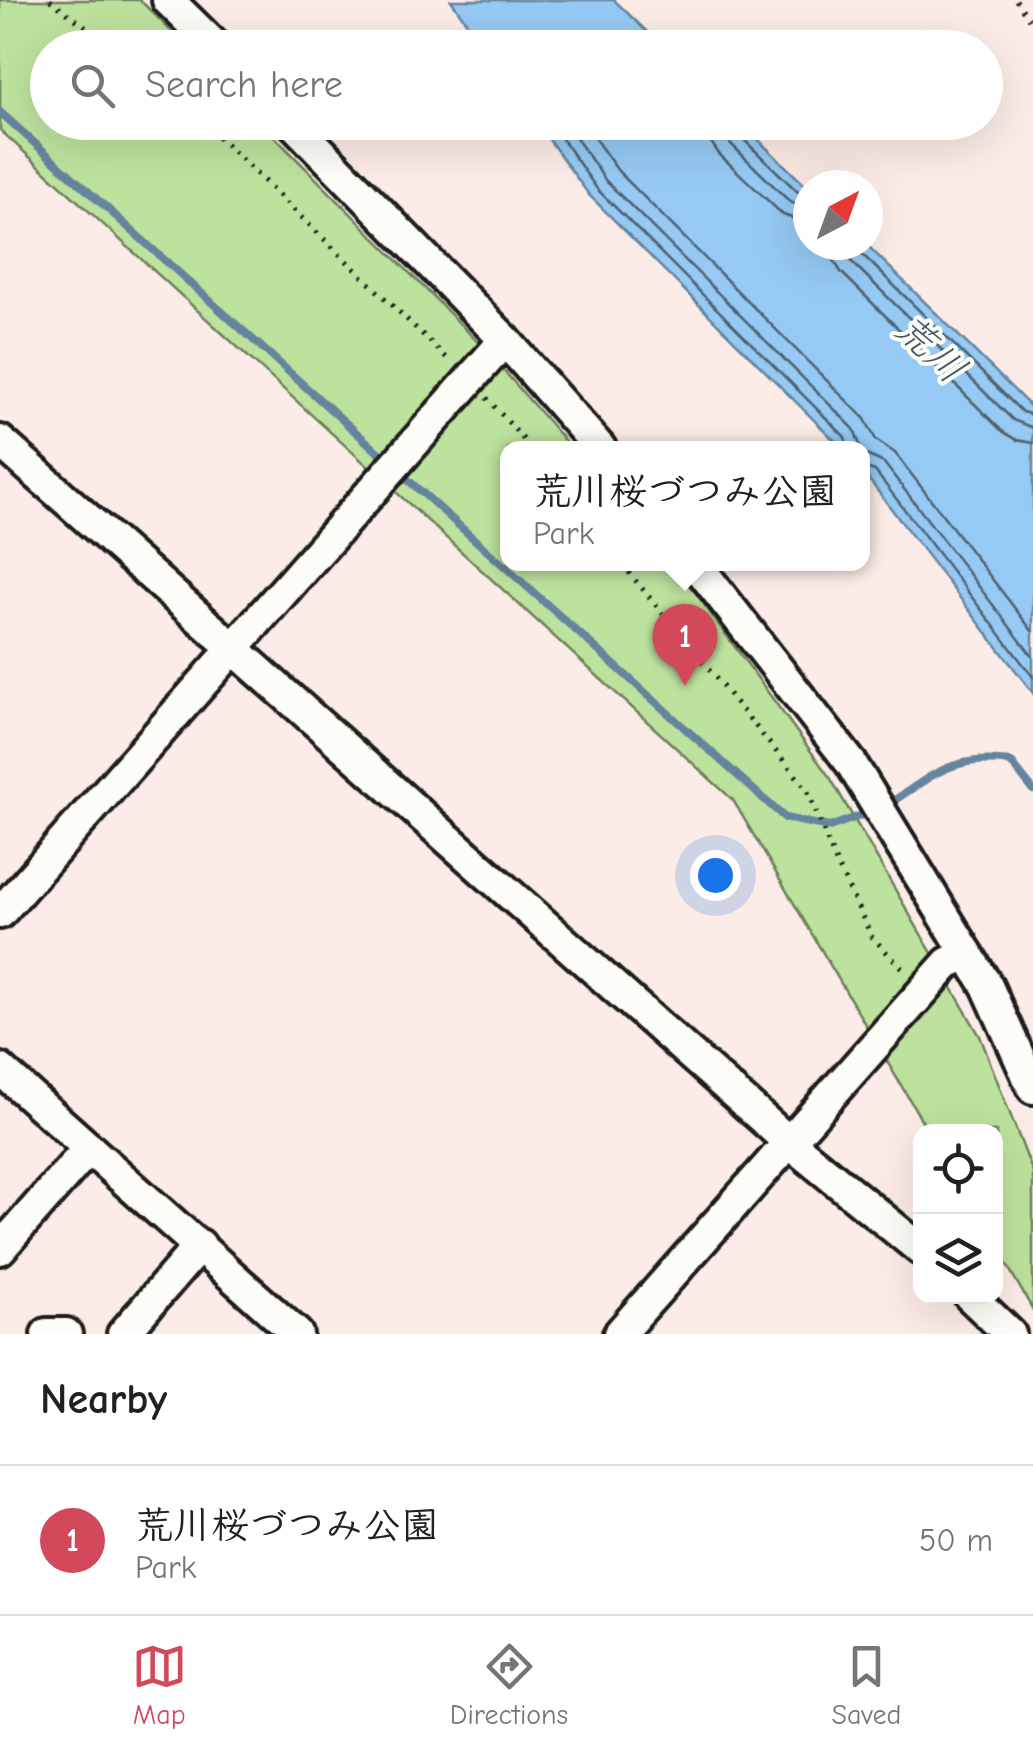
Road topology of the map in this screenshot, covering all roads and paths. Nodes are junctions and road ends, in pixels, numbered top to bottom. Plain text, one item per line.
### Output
1 (50, 0) edge
2 (168, 0) edge
3 (1016, 0) edge
4 (1029, 18) dead end
5 (90, 30) edge
6 (198, 30) edge
7 (222, 140) edge
8 (310, 140) edge
9 (505, 340) junction
10 (455, 366) dead end
11 (482, 394) dead end
12 (0, 441) edge
13 (525, 441) edge
14 (594, 441) edge
15 (628, 571) edge
16 (701, 571) edge
17 (233, 646) junction
18 (0, 913) edge
19 (967, 953) junction
20 (906, 972) dead end
21 (0, 1069) edge
22 (1033, 1088) edge
23 (790, 1142) junction
24 (90, 1148) junction
25 (913, 1243) edge
26 (200, 1245) junction
27 (0, 1249) edge
28 (978, 1304) edge
29 (46, 1334) edge
30 (66, 1334) edge
31 (122, 1334) edge
32 (297, 1334) edge
33 (619, 1334) edge
34 (1010, 1334) edge

1 - 5 path
2 - 6 street
3 - 4 path
7 - 10 path
8 - 9 street
9 - 14 street
9 - 17 street
11 - 13 path
12 - 17 street
15 - 20 path
16 - 19 street
17 - 18 street
17 - 23 street
19 - 22 street
19 - 23 street
21 - 24 street
23 - 25 street
23 - 33 street
24 - 26 street
24 - 27 street
26 - 31 street
26 - 32 street
28 - 34 street
29 - 30 street

